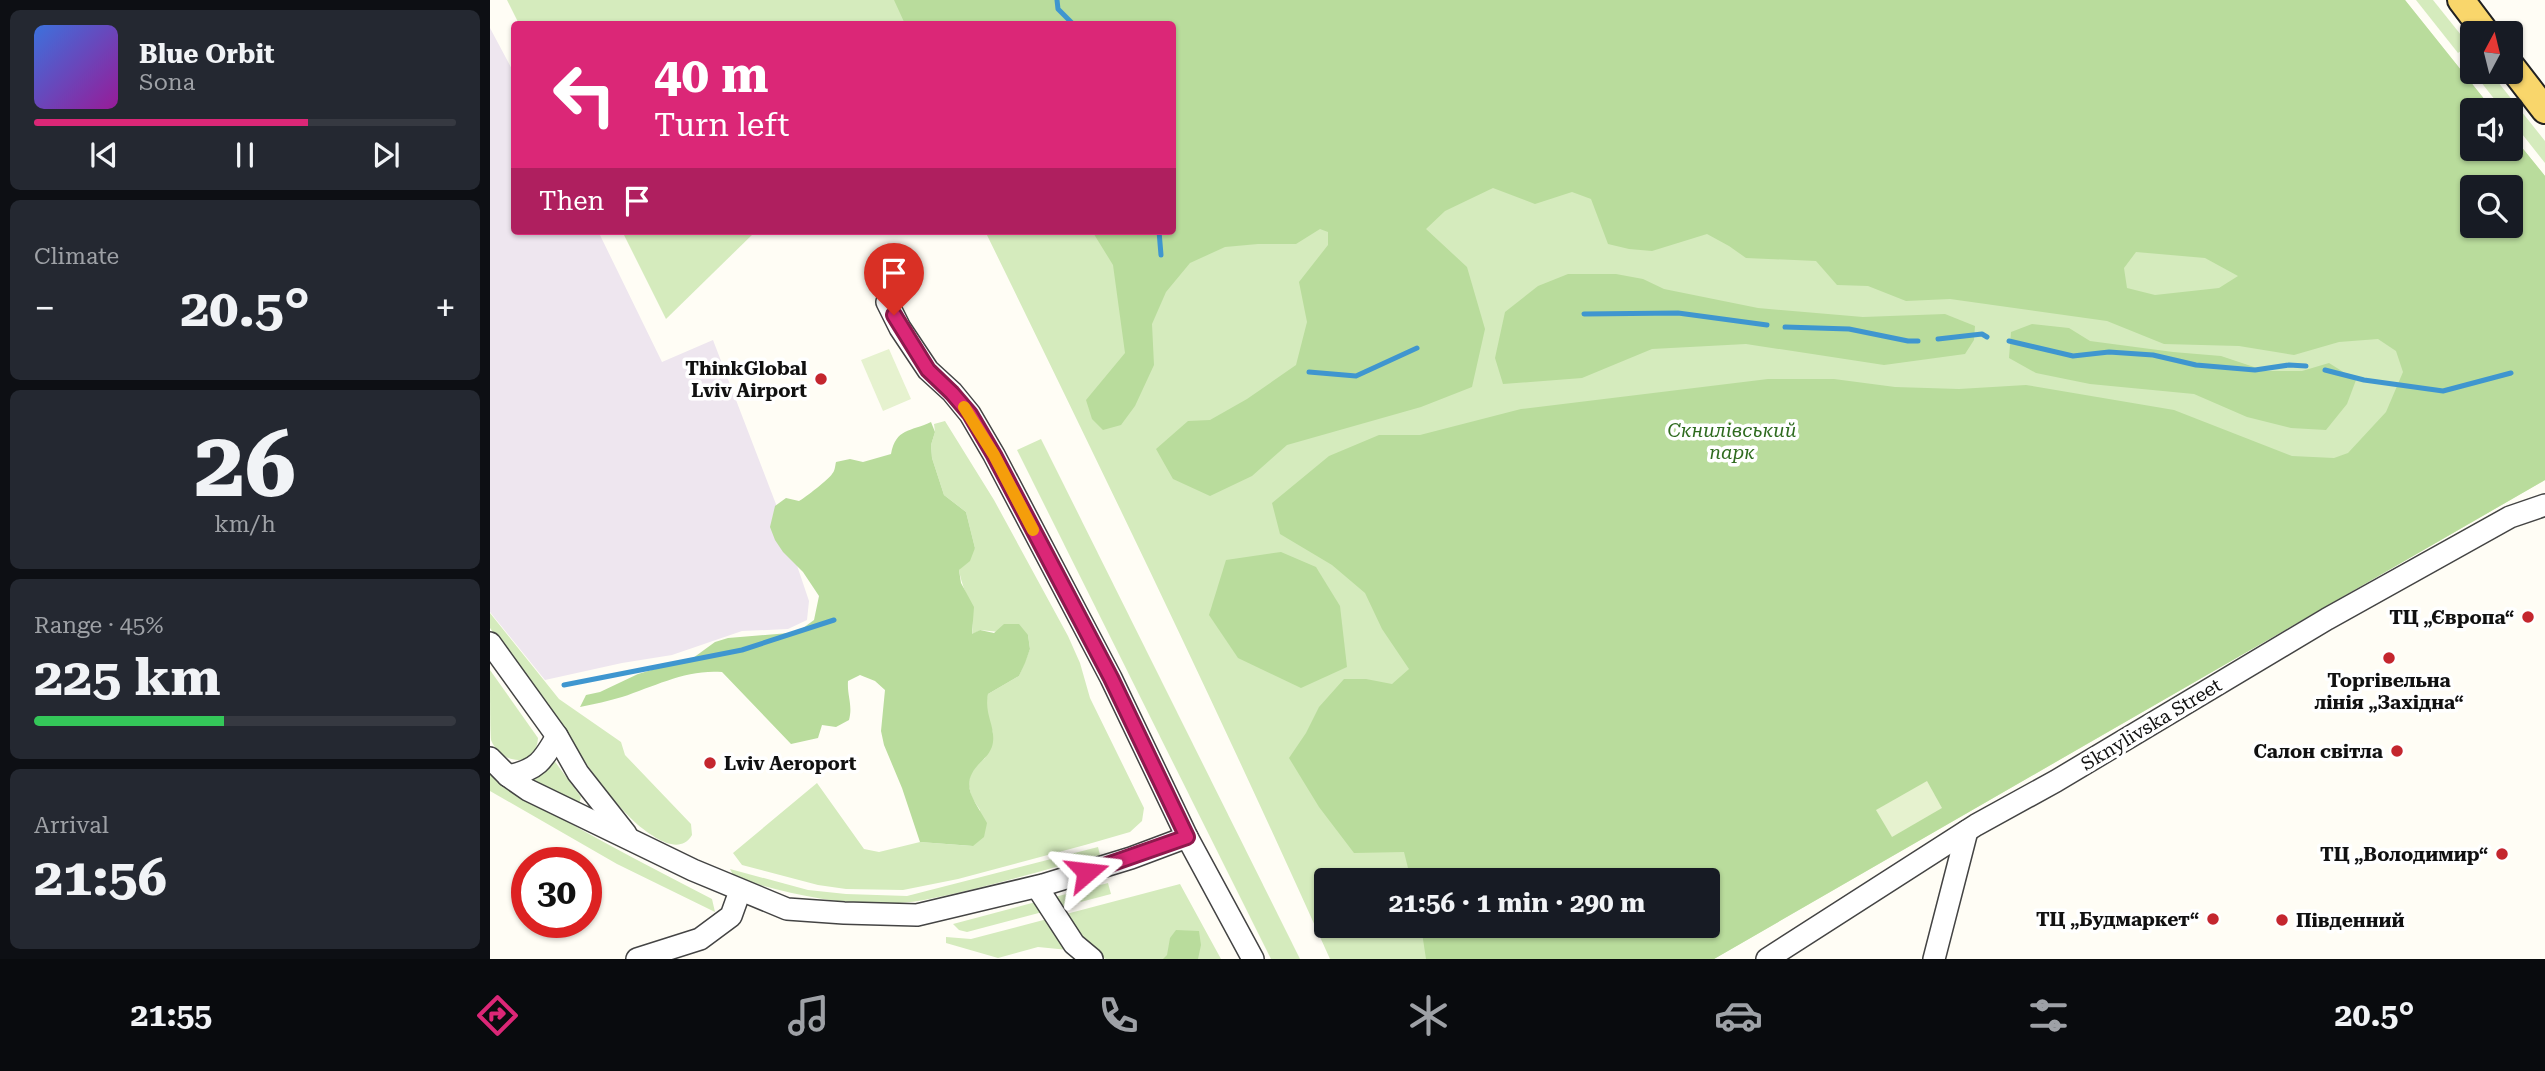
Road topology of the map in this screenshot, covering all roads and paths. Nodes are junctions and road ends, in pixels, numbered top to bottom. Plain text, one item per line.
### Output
1 (2460, 0) edge
2 (2477, 21) edge
3 (2524, 83) edge
4 (2545, 110) edge
5 (887, 302) dead end
6 (2545, 505) edge
7 (490, 643) edge
8 (557, 736) junction
9 (490, 758) edge
10 (508, 776) junction
11 (1967, 831) junction
12 (1187, 837) junction
13 (629, 839) junction
14 (1040, 886) junction
15 (740, 891) junction
16 (1786, 953) edge
17 (637, 959) edge
18 (1092, 959) edge
19 (1253, 959) edge
20 (1767, 959) edge
21 (1934, 959) edge

1 - 2 main road
3 - 4 main road
5 - 12 street
6 - 11 street, Sknylivska Street
7 - 8 street
8 - 10 street
8 - 13 street
9 - 10 street
10 - 13 street
11 - 16 street, Sknylivska Street
11 - 21 street
12 - 14 street
12 - 19 street
13 - 15 street
14 - 15 street
14 - 18 street
15 - 17 street
16 - 20 street, Sknylivska Street

